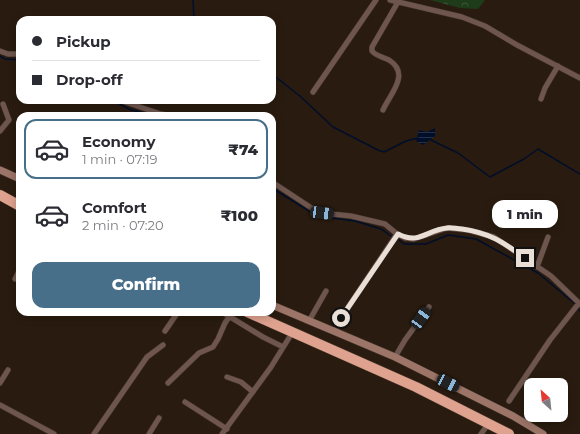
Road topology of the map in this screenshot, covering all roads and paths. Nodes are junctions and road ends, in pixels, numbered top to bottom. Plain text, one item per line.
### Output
1 (376, 0) edge
2 (390, 0) edge
3 (398, 2) junction
4 (0, 52) edge
5 (16, 54) edge
6 (558, 66) junction
7 (580, 78) edge
8 (313, 92) dead end
9 (541, 99) dead end
10 (3, 104) dead end
11 (131, 104) edge
12 (384, 110) dead end
13 (155, 112) edge
14 (0, 131) edge
15 (0, 170) edge
16 (16, 177) edge
17 (276, 185) edge
18 (0, 196) edge
19 (16, 204) edge
20 (398, 234) junction
21 (548, 237) dead end
22 (537, 267) junction
23 (326, 292) dead end
24 (580, 304) edge
25 (276, 307) edge
26 (429, 307) dead end
27 (175, 316) edge
28 (256, 316) edge
29 (229, 317) joint
30 (309, 321) junction
31 (165, 332) dead end
32 (335, 332) junction
33 (292, 333) junction
34 (162, 345) dead end
35 (283, 347) junction
36 (395, 357) junction
37 (8, 370) dead end
38 (228, 377) dead end
39 (0, 383) edge
40 (168, 383) dead end
41 (253, 392) junction
42 (509, 401) dead end
43 (185, 402) dead end
44 (0, 405) edge
45 (158, 418) dead end
46 (489, 423) junction
47 (227, 428) junction
48 (54, 434) edge
49 (94, 434) edge
50 (149, 434) edge
51 (222, 434) edge
52 (481, 434) edge
53 (509, 434) edge
54 (543, 434) edge

1 - 8 street
2 - 3 street
3 - 6 street
3 - 12 street
4 - 5 street
6 - 7 street
6 - 9 street
10 - 14 street
11 - 13 street
15 - 16 street
17 - 20 street
18 - 19 highway
20 - 22 street
20 - 32 street
21 - 22 street
22 - 24 street
23 - 30 street
24 - 42 street
25 - 30 street
26 - 36 street
27 - 31 street
28 - 33 highway
29 - 35 street
29 - 40 street
30 - 32 street
32 - 36 street
33 - 35 street
33 - 46 highway
34 - 49 street
35 - 41 street
36 - 54 street
37 - 39 street
38 - 41 street
41 - 47 street
43 - 47 street
44 - 48 street
45 - 50 street
46 - 52 street
46 - 53 highway
47 - 51 street

